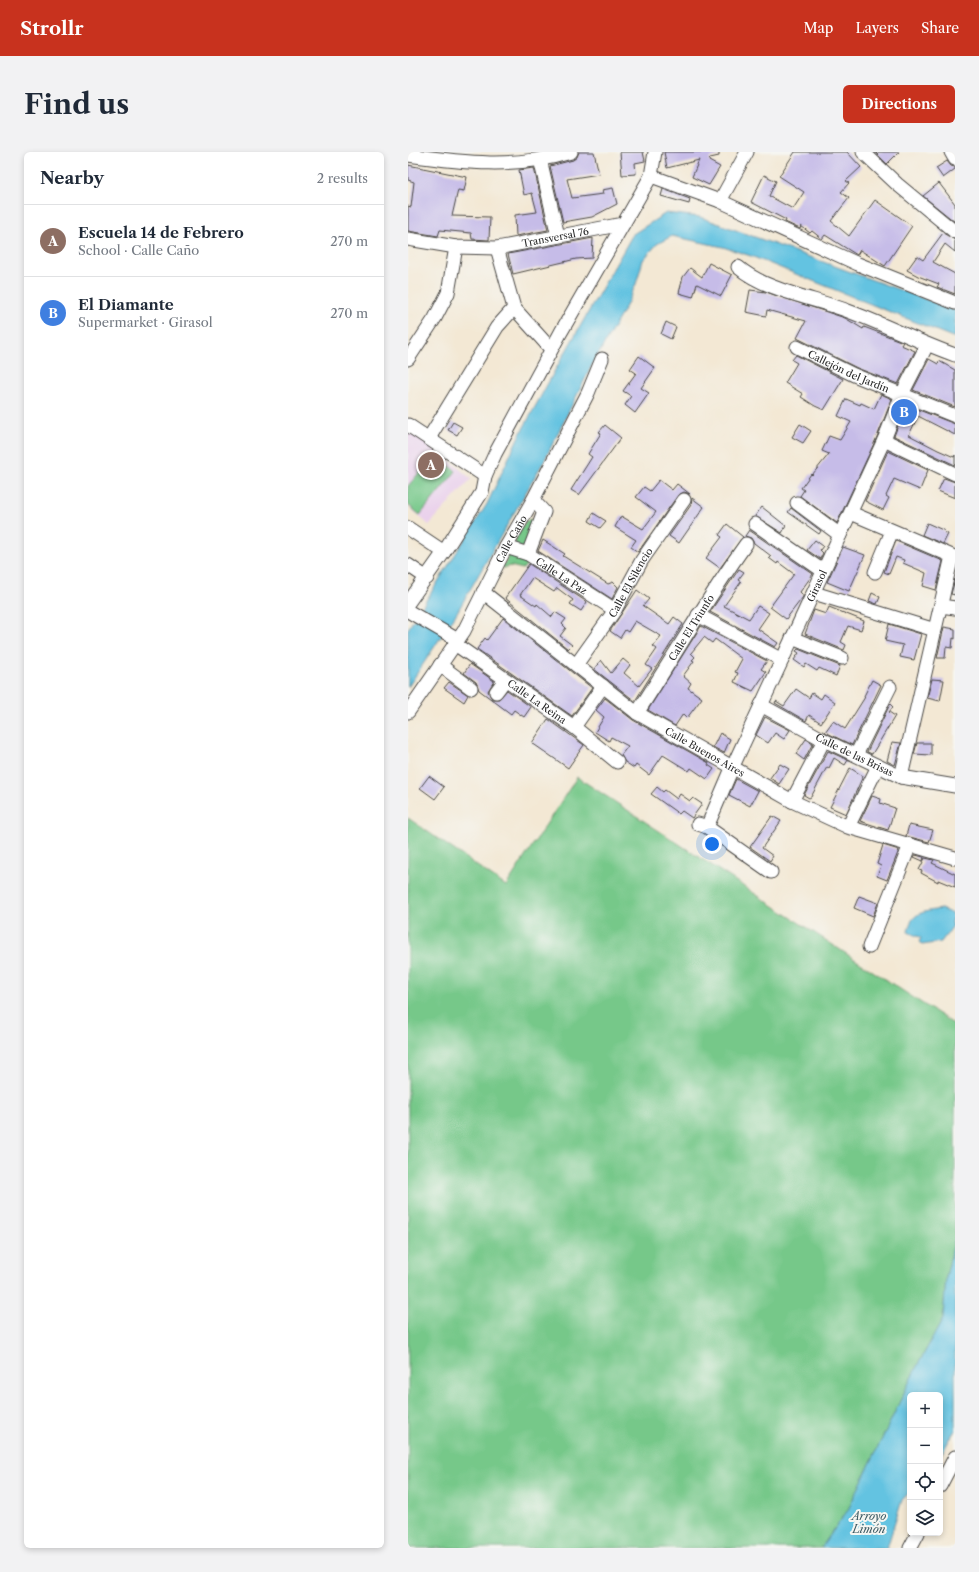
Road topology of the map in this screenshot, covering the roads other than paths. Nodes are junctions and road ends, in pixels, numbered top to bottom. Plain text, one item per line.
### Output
1 (571, 152) edge
2 (655, 152) edge
3 (747, 152) edge
4 (863, 152) edge
5 (951, 152) edge
6 (408, 155) edge
7 (540, 159) junction
8 (955, 159) edge
9 (652, 176) junction
10 (720, 201) junction
11 (623, 224) junction
12 (955, 232) edge
13 (558, 236) junction
14 (408, 238) edge
15 (456, 247) junction
16 (497, 248) junction
17 (738, 267) dead end
18 (955, 303) edge
19 (514, 308) junction
20 (927, 345) junction
21 (796, 347) dead end
22 (551, 349) junction
23 (955, 355) edge
24 (408, 358) edge
25 (602, 359) dead end
26 (902, 394) junction
27 (955, 416) edge
28 (408, 425) edge
29 (429, 438) junction
30 (884, 440) junction
31 (955, 474) edge
32 (485, 476) junction
33 (533, 500) junction
34 (684, 500) dead end
35 (797, 503) dead end
36 (850, 513) junction
37 (755, 524) dead end
38 (408, 528) edge
39 (892, 531) junction
40 (840, 534) junction
41 (746, 544) dead end
42 (506, 547) junction
43 (444, 552) junction
44 (528, 554) junction
45 (408, 566) edge
46 (822, 571) junction
47 (875, 572) dead end
48 (427, 578) junction
49 (483, 592) junction
50 (814, 593) junction
51 (941, 606) junction
52 (408, 608) edge
53 (955, 608) edge
54 (615, 610) junction
55 (698, 615) junction
56 (935, 630) junction
57 (792, 638) junction
58 (454, 640) junction
59 (842, 658) dead end
60 (782, 660) junction
61 (440, 665) junction
62 (576, 665) junction
63 (505, 680) junction
64 (603, 686) junction
65 (890, 687) dead end
66 (471, 688) dead end
67 (496, 692) dead end
68 (761, 705) junction
69 (408, 712) edge
70 (637, 713) junction
71 (574, 727) junction
72 (824, 740) junction
73 (856, 755) junction
74 (617, 762) dead end
75 (733, 766) junction
76 (878, 766) junction
77 (901, 777) junction
78 (955, 786) edge
79 (792, 801) junction
80 (848, 827) junction
81 (910, 845) junction
82 (955, 858) edge
83 (771, 872) dead end
84 (869, 947) dead end
85 (955, 1457) edge
86 (943, 1480) edge
87 (916, 1536) edge
88 (910, 1548) edge

1 - 7 street
2 - 9 street
3 - 10 street
4 - 12 street
5 - 8 street
6 - 7 street
7 - 13 street
9 - 10 street
9 - 11 street
10 - 18 street
11 - 13 street, Transversal 76
11 - 22 street
13 - 16 street, Transversal 76
14 - 15 street, Transversal 76
15 - 16 street, Transversal 76
15 - 24 street
16 - 19 street
17 - 20 street
19 - 22 street
19 - 29 street
20 - 23 street
20 - 26 street, Girasol
21 - 26 street, Callejón del Jardín
22 - 32 street
25 - 33 street, Calle Caño
26 - 27 street, Callejón del Jardín
26 - 30 street, Girasol
28 - 29 street
29 - 32 street
30 - 31 street
30 - 36 street, Girasol
32 - 43 street
33 - 42 street, Calle Caño
33 - 44 street
34 - 54 street, Calle El Silencio
35 - 40 street
36 - 39 street
36 - 40 street, Girasol
37 - 46 street
38 - 43 street
39 - 47 street
39 - 51 street
40 - 46 street, Girasol
41 - 55 street, Calle El Triunfo
42 - 44 street, Calle La Paz
42 - 49 street, Calle Caño
43 - 48 street
44 - 54 street, Calle La Paz
45 - 48 street
46 - 50 street, Girasol
48 - 52 street
49 - 58 street, Calle Caño
49 - 62 street, Calle Buenos Aires
50 - 56 street
50 - 57 street, Girasol
51 - 53 street
51 - 56 street
52 - 58 street, Calle La Reina
54 - 62 street, Calle El Silencio
55 - 60 street
55 - 70 street, Calle El Triunfo
56 - 77 street
57 - 59 street
57 - 60 street, Girasol
58 - 61 street, Calle Caño
58 - 63 street, Calle La Reina
60 - 68 street, Girasol
61 - 66 street
61 - 69 street, Calle Caño
62 - 64 street, Calle Buenos Aires
63 - 67 street
63 - 71 street, Calle La Reina
64 - 70 street, Calle Buenos Aires
64 - 71 street
65 - 73 street
68 - 72 street, Calle de las Brisas
68 - 75 street, Girasol
70 - 75 street, Calle Buenos Aires
71 - 74 street, Calle La Reina
72 - 73 street, Calle de las Brisas
72 - 79 street
73 - 76 street, Calle de las Brisas
75 - 79 street, Calle Buenos Aires
75 - 83 street, Girasol
76 - 77 street, Calle de las Brisas
76 - 80 street
77 - 78 street, Calle de las Brisas
79 - 80 street, Calle Buenos Aires
80 - 81 street, Calle Buenos Aires
81 - 82 street, Calle Buenos Aires
81 - 84 street
85 - 86 street
87 - 88 street

